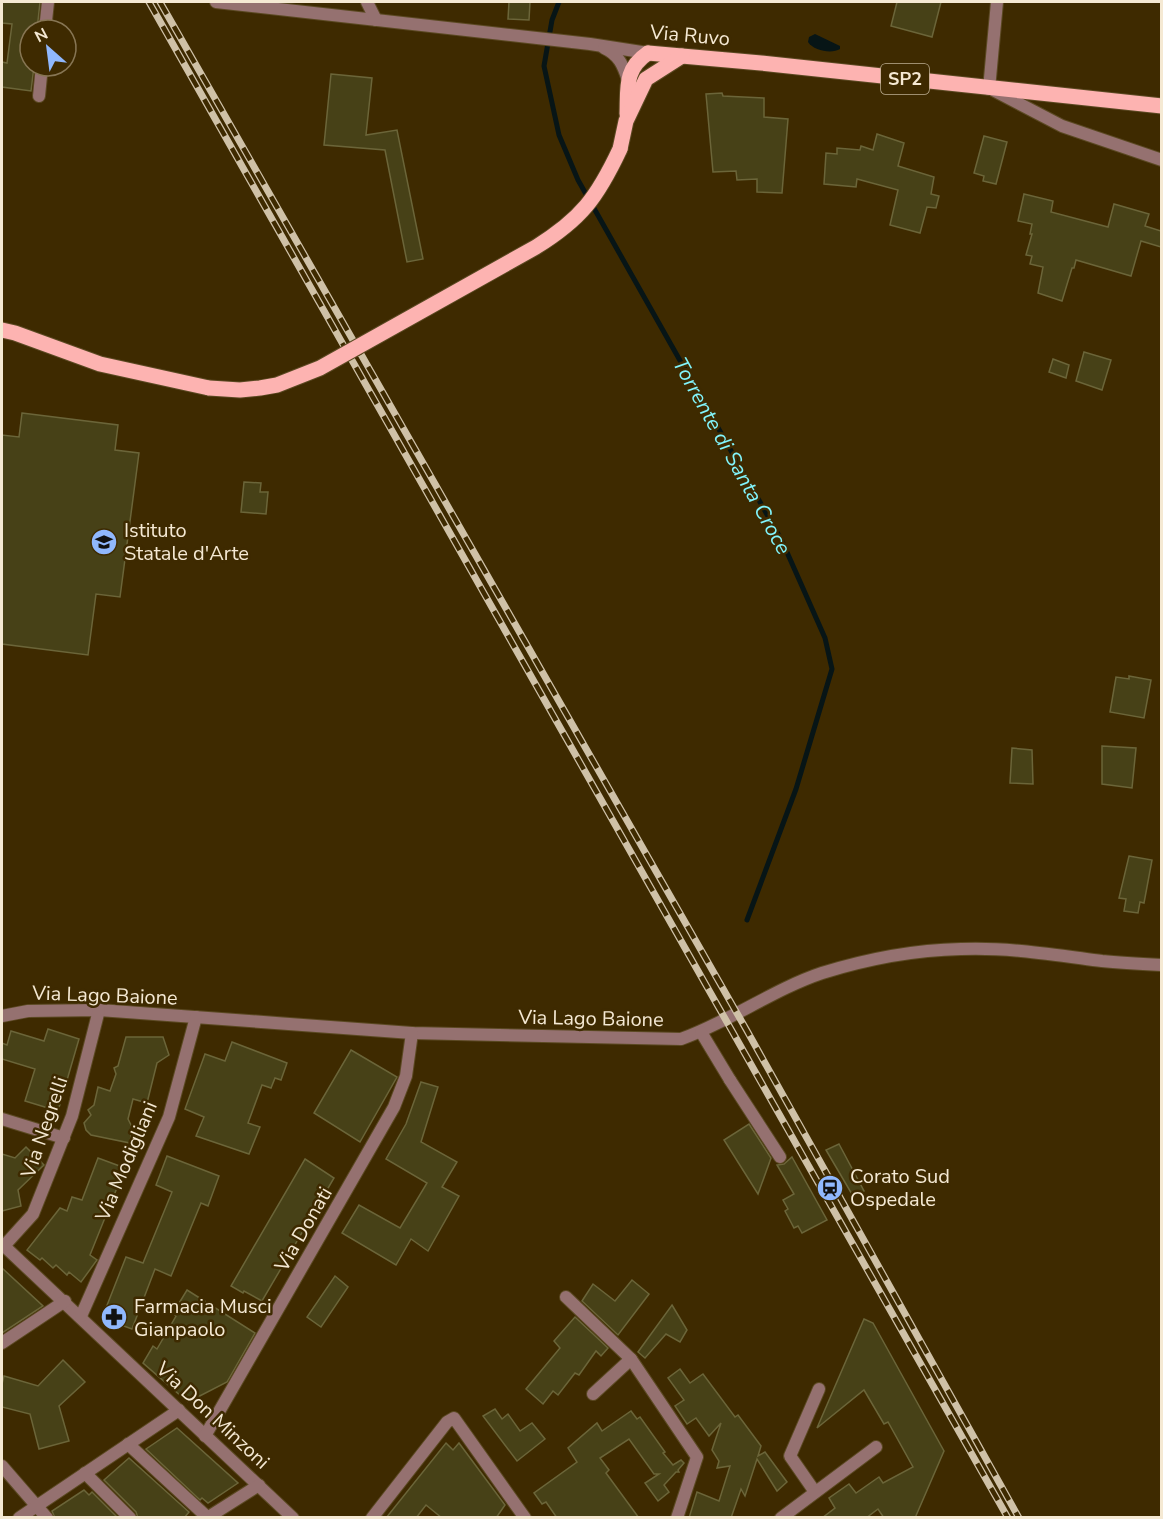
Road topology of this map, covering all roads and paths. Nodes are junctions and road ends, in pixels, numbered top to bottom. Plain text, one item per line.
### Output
1 (48, 2) edge
2 (216, 2) edge
3 (367, 2) edge
4 (997, 2) edge
5 (46, 18) edge
6 (376, 20) junction
7 (594, 44) junction
8 (648, 53) junction
9 (682, 56) junction
10 (41, 78) edge
11 (646, 79) junction
12 (628, 80) junction
13 (989, 88) junction
14 (39, 96) dead end
15 (1161, 106) edge
16 (626, 121) junction
17 (1161, 160) edge
18 (2, 324) edge
19 (8, 331) edge
20 (1161, 965) edge
21 (99, 1010) junction
22 (2, 1016) edge
23 (196, 1017) junction
24 (701, 1032) junction
25 (412, 1033) junction
26 (2, 1119) edge
27 (64, 1138) junction
28 (780, 1157) dead end
29 (3, 1245) edge
30 (566, 1297) dead end
31 (65, 1301) junction
32 (81, 1316) junction
33 (2, 1342) edge
34 (631, 1359) junction
35 (819, 1389) dead end
36 (593, 1394) dead end
37 (179, 1410) junction
38 (205, 1436) junction
39 (128, 1444) junction
40 (876, 1447) dead end
41 (2, 1466) edge
42 (85, 1473) junction
43 (259, 1485) junction
44 (815, 1492) junction
45 (36, 1506) junction
46 (520, 1515) edge
47 (207, 1517) edge
48 (19, 1518) edge
49 (47, 1518) edge
50 (130, 1518) edge
51 (293, 1518) edge
52 (372, 1518) edge
53 (677, 1518) edge
54 (781, 1518) edge

1 - 5 street
2 - 6 street, Via Ruvo
3 - 6 street
4 - 13 street
6 - 7 street, Via Ruvo
7 - 8 street, Via Ruvo
7 - 12 street
8 - 9 main road, Via Ruvo / SP2
8 - 11 main road
8 - 12 main road
9 - 11 main road
9 - 13 main road, Via Ruvo / SP2
10 - 14 street
11 - 16 main road
12 - 16 main road
13 - 15 main road, Via Ruvo / SP2
13 - 17 street
16 - 19 main road, bridge
18 - 19 main road
20 - 24 street, Via Lago Baione
21 - 22 street, Via Lago Baione
21 - 23 street, Via Lago Baione
21 - 27 street, Via Negrelli
23 - 25 street, Via Lago Baione
23 - 32 street, Via Modigliani
24 - 25 street, Via Lago Baione
24 - 28 street
25 - 38 street, Via Donati
26 - 27 street
27 - 29 street, Via Negrelli
29 - 31 street, Via Don Minzoni
30 - 34 street
31 - 32 street, Via Don Minzoni
31 - 33 street
32 - 37 street, Via Don Minzoni
34 - 36 street
34 - 53 street
35 - 44 street
37 - 38 street, Via Don Minzoni
37 - 39 street
38 - 43 street, Via Don Minzoni
39 - 42 street
39 - 47 street
40 - 44 street
41 - 45 street
42 - 45 street
42 - 50 street
43 - 47 street
43 - 51 street, Via Don Minzoni
44 - 54 street
45 - 48 street
45 - 49 street
46 - 52 street

